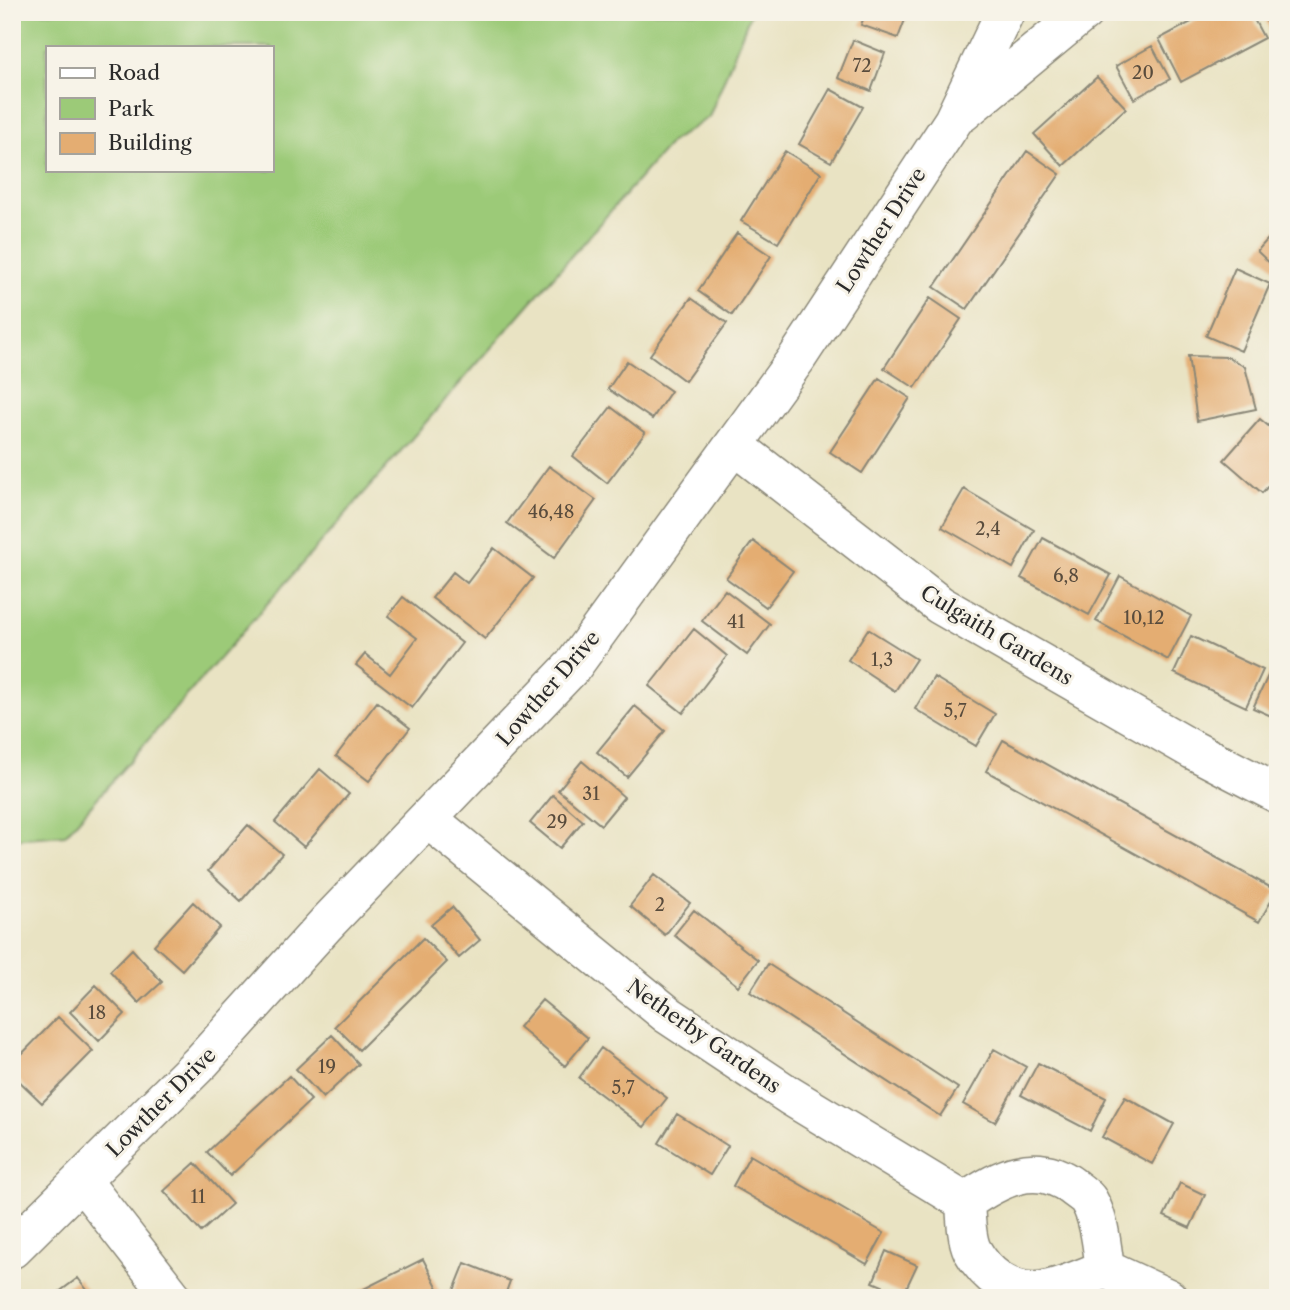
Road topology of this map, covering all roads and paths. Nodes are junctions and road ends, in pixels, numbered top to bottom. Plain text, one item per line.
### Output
1 (1005, 12) edge
2 (1084, 12) edge
3 (953, 121) junction
4 (735, 446) junction
5 (1278, 794) edge
6 (428, 819) junction
7 (82, 1181) junction
8 (965, 1202) junction
9 (12, 1249) edge
10 (1105, 1269) junction
11 (173, 1298) edge
12 (1168, 1298) edge

1 - 3 street, Lowther Drive
2 - 3 street
3 - 4 street, Lowther Drive
4 - 5 street, Culgaith Gardens
4 - 6 street, Lowther Drive
6 - 7 street, Lowther Drive
6 - 8 street, Netherby Gardens
7 - 9 street, Lowther Drive
7 - 11 street
8 - 10 street
8 - 10 street
10 - 12 street

